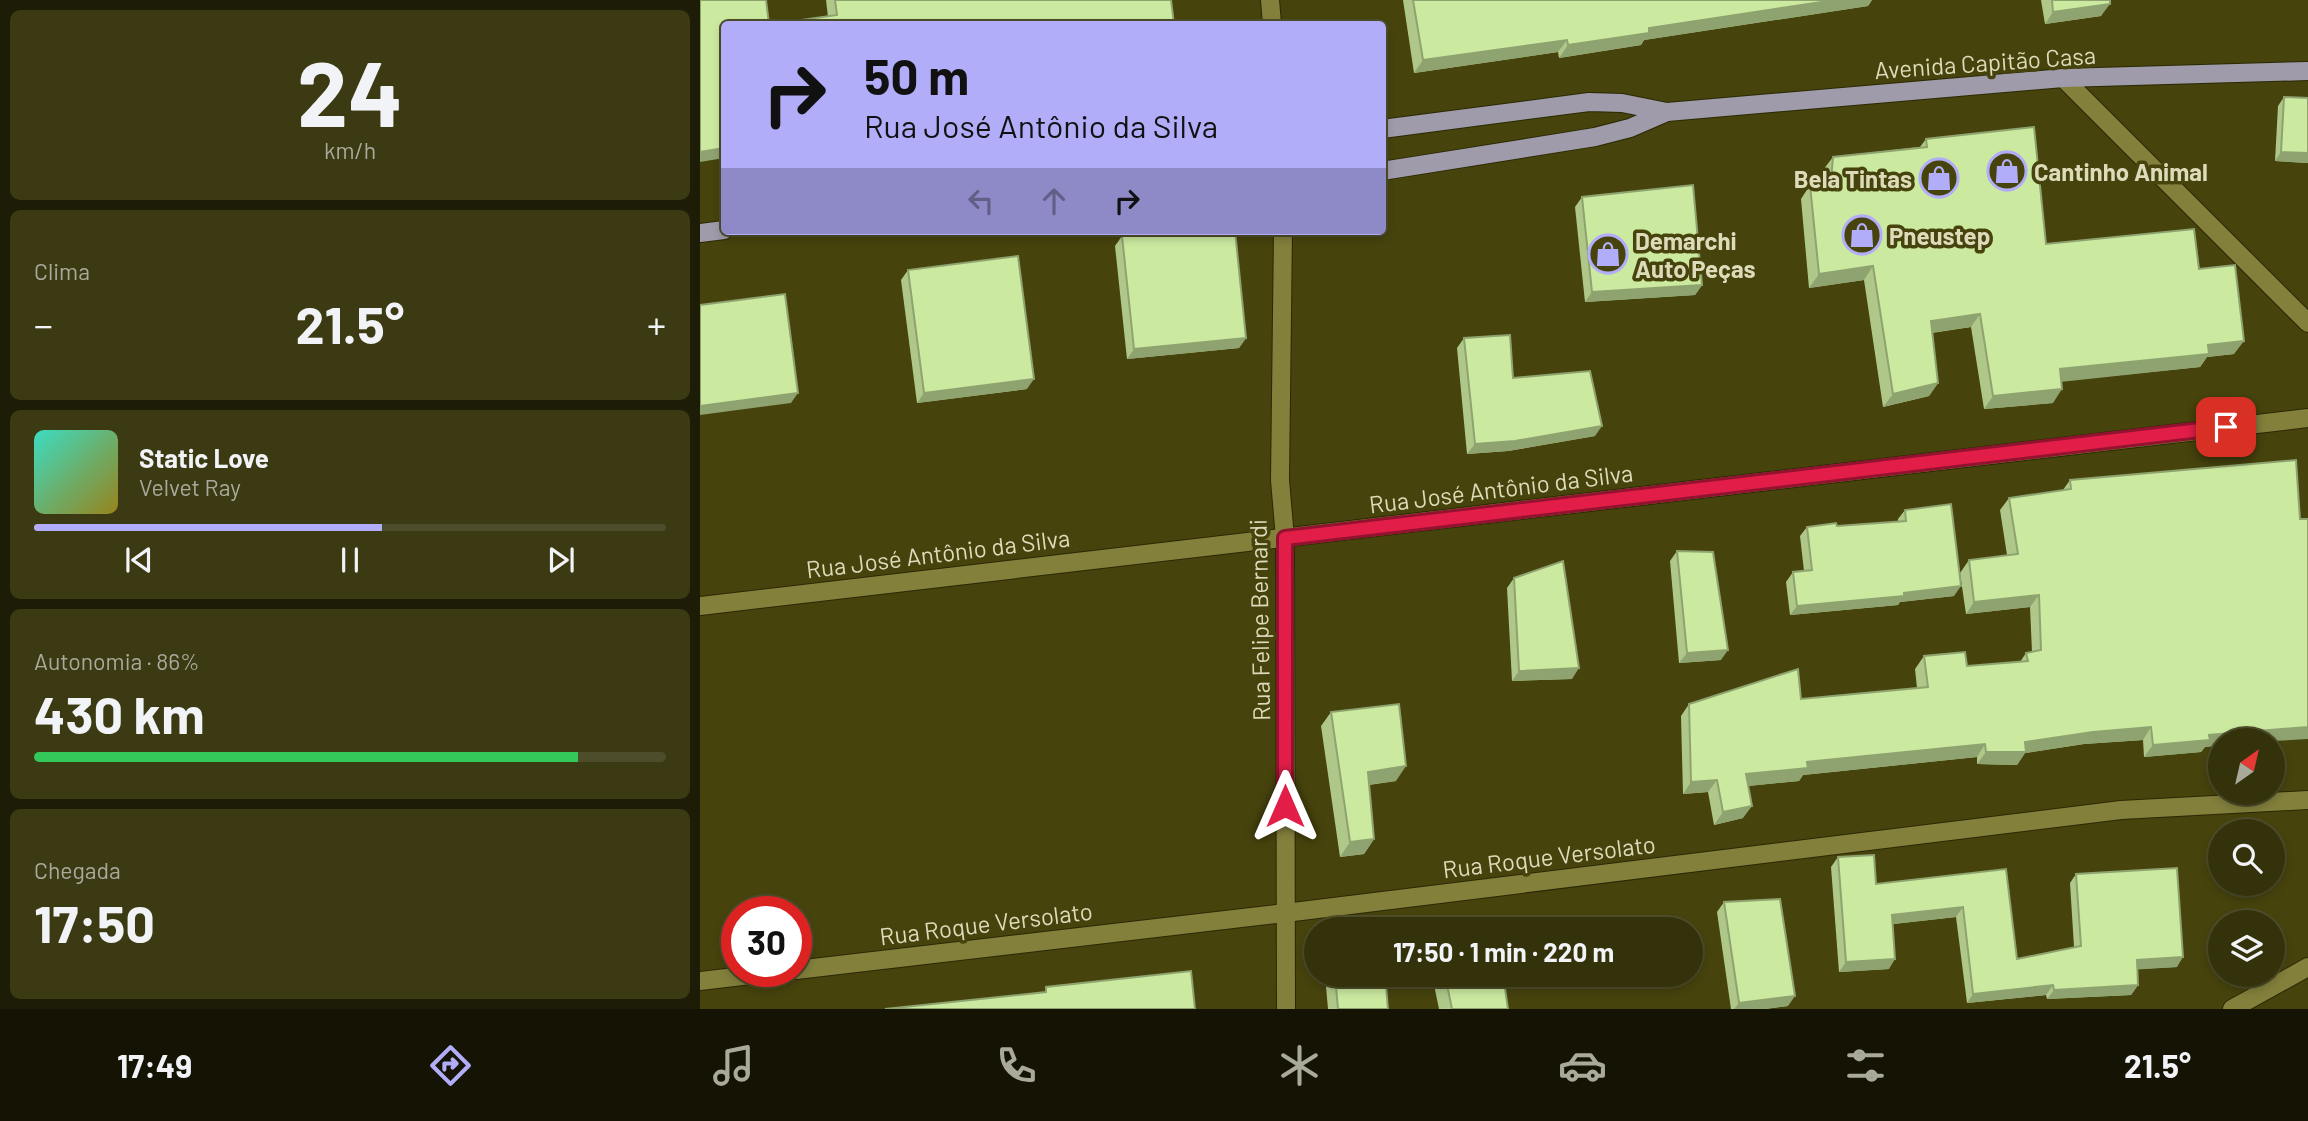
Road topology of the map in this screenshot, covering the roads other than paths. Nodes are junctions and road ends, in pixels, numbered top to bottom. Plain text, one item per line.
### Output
1 (1270, 0) edge
2 (1272, 21) edge
3 (2308, 71) edge
4 (2063, 78) junction
5 (1667, 112) junction
6 (1386, 128) edge
7 (1386, 170) edge
8 (721, 230) edge
9 (700, 233) edge
10 (1283, 235) edge
11 (2308, 323) edge
12 (2308, 418) edge
13 (1285, 538) junction
14 (700, 606) edge
15 (2308, 800) edge
16 (1285, 913) junction
17 (2308, 967) edge
18 (812, 968) edge
19 (721, 979) edge
20 (700, 981) edge
21 (1286, 1009) edge
22 (2231, 1009) edge

1 - 2 street
3 - 4 main road, Avenida Capitão Casa
4 - 5 main road, Avenida Capitão Casa
4 - 11 street
5 - 6 main road, Avenida Capitão Casa
5 - 7 main road, Avenida Capitão Casa
8 - 9 main road
10 - 13 street, Rua Felipe Bernardi
12 - 13 street, Rua José Antônio da Silva
13 - 14 street, Rua José Antônio da Silva
13 - 16 street, Rua Felipe Bernardi
15 - 16 street, Rua Roque Versolato
16 - 18 street, Rua Roque Versolato
16 - 21 street, Rua Felipe Bernardi
17 - 22 street
19 - 20 street

